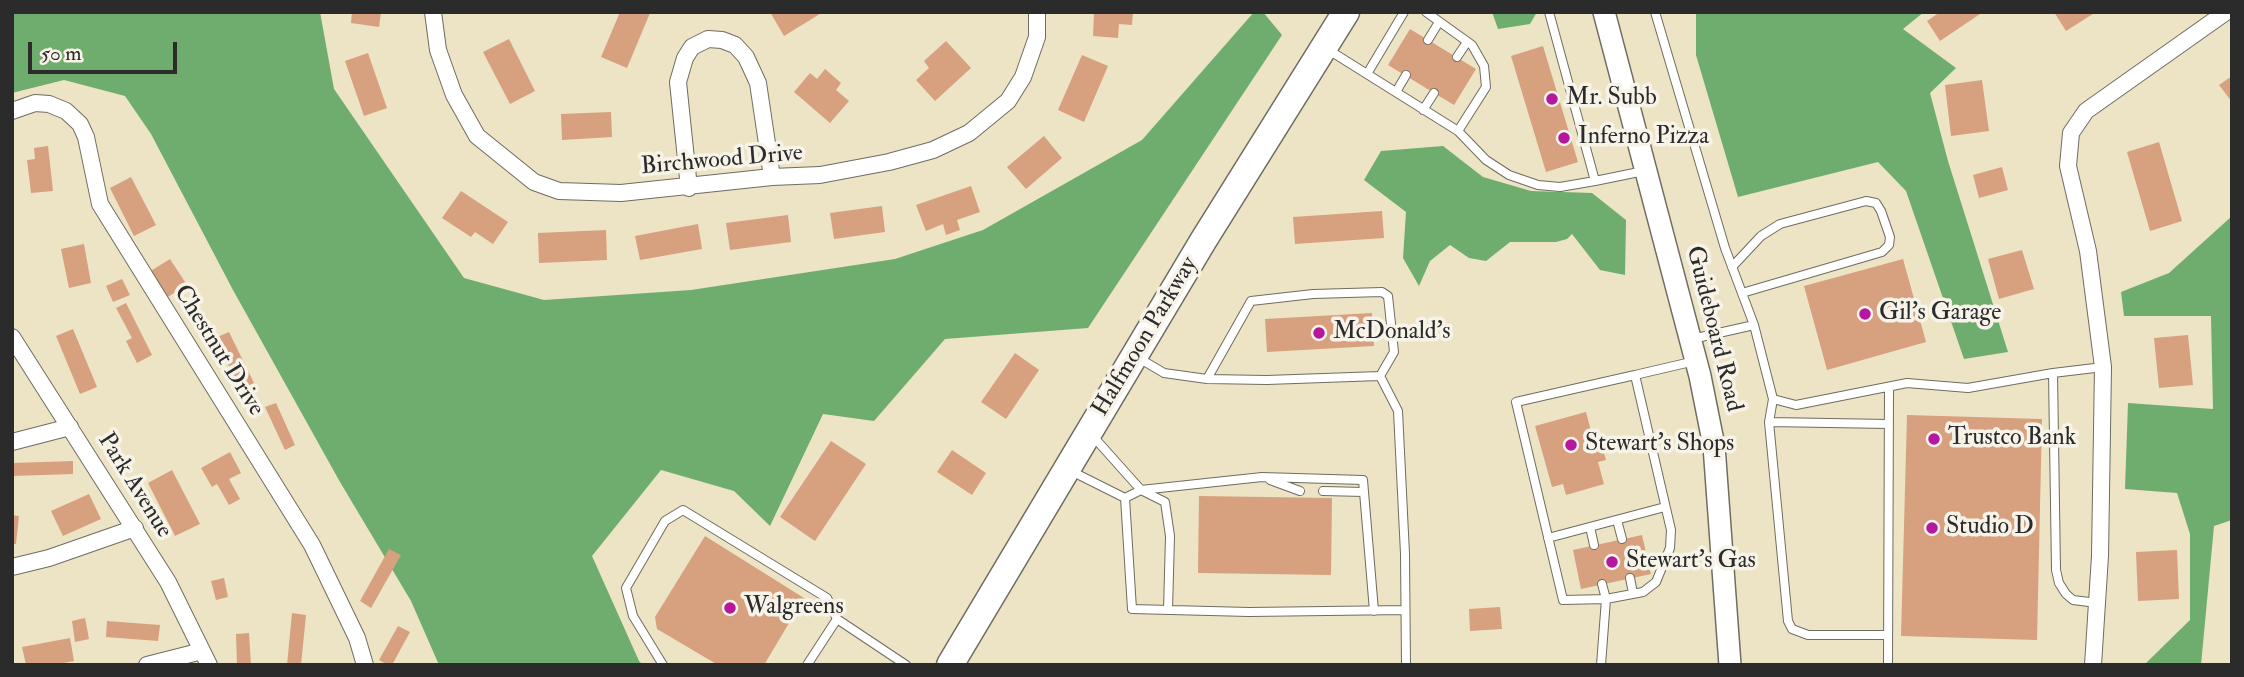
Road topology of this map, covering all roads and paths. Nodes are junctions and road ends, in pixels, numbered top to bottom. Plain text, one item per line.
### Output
1 (433, 12) edge
2 (1037, 12) edge
3 (1404, 12) edge
4 (1426, 12) edge
5 (1549, 12) edge
6 (1604, 12) edge
7 (1655, 12) edge
8 (2226, 12) edge
9 (1342, 14) edge
10 (1439, 22) junction
11 (1428, 40) dead end
12 (1467, 42) junction
13 (1324, 47) junction
14 (1457, 57) dead end
15 (1367, 75) junction
16 (1406, 75) dead end
17 (1396, 92) junction
18 (1434, 93) dead end
19 (1423, 110) junction
20 (12, 111) edge
21 (1458, 131) junction
22 (1647, 170) junction
23 (772, 177) junction
24 (1595, 181) junction
25 (689, 188) junction
26 (1732, 267) junction
27 (1742, 293) junction
28 (1754, 325) junction
29 (12, 337) edge
30 (1691, 339) junction
31 (1135, 356) junction
32 (1695, 360) junction
33 (2104, 368) junction
34 (2053, 373) junction
35 (1635, 375) junction
36 (1380, 376) junction
37 (1207, 379) junction
38 (1889, 387) junction
39 (1773, 399) junction
40 (1769, 422) junction
41 (1889, 424) junction
42 (70, 427) junction
43 (1089, 432) junction
44 (12, 442) edge
45 (1067, 469) junction
46 (1262, 477) junction
47 (1141, 490) junction
48 (1300, 491) dead end
49 (1323, 491) dead end
50 (1364, 492) junction
51 (1125, 498) junction
52 (1665, 507) junction
53 (1617, 520) junction
54 (1590, 527) junction
55 (135, 528) junction
56 (1548, 537) junction
57 (1622, 539) dead end
58 (1594, 545) dead end
59 (12, 567) edge
60 (1630, 578) dead end
61 (1602, 584) dead end
62 (1633, 593) junction
63 (1606, 599) junction
64 (2097, 603) junction
65 (1168, 610) junction
66 (1405, 610) junction
67 (1374, 611) junction
68 (837, 619) junction
69 (1888, 635) junction
70 (206, 658) edge
71 (146, 665) edge
72 (365, 665) edge
73 (663, 665) edge
74 (807, 665) edge
75 (906, 665) edge
76 (950, 665) edge
77 (1406, 665) edge
78 (1601, 665) edge
79 (1730, 665) edge
80 (1888, 665) edge
81 (2093, 665) edge

1 - 25 street, Birchwood Drive
2 - 23 street, Birchwood Drive
3 - 15 lane
4 - 10 lane
5 - 24 lane
6 - 22 street, Guideboard Road
7 - 26 lane
8 - 33 street
9 - 13 main road, Halfmoon Parkway
10 - 11 lane
10 - 12 lane
12 - 14 lane
12 - 21 lane
13 - 15 lane
13 - 31 main road, Halfmoon Parkway
15 - 17 lane
16 - 17 lane
17 - 19 lane
18 - 19 lane
19 - 21 lane
20 - 72 street, Chestnut Drive
21 - 24 lane
22 - 24 lane
22 - 30 street, Guideboard Road
23 - 25 street, Birchwood Drive
23 - 25 street
26 - 27 lane
26 - 27 lane
27 - 28 lane
28 - 30 lane
28 - 39 lane
29 - 42 street, Park Avenue
30 - 32 street, Guideboard Road
31 - 37 lane
31 - 43 main road, Halfmoon Parkway
32 - 35 lane
32 - 79 street, Guideboard Road
33 - 34 lane
33 - 64 street
34 - 38 lane
34 - 64 lane
35 - 52 lane
35 - 56 lane
36 - 37 lane
36 - 37 lane
36 - 66 lane
38 - 39 lane
38 - 41 lane
39 - 40 lane
40 - 41 lane
40 - 69 lane
41 - 69 lane
42 - 44 street
42 - 55 street, Park Avenue
43 - 45 main road, Halfmoon Parkway
43 - 47 lane
45 - 51 lane
45 - 76 main road, Halfmoon Parkway
46 - 47 lane
46 - 48 lane
46 - 50 lane
47 - 51 lane
47 - 65 lane
49 - 50 lane
50 - 67 lane
51 - 65 lane
52 - 53 lane
52 - 62 lane
53 - 54 lane
53 - 57 lane
54 - 56 lane
54 - 58 lane
55 - 59 street
55 - 70 street, Park Avenue
56 - 63 lane
60 - 62 lane
61 - 63 lane
62 - 63 lane
63 - 78 lane
64 - 81 street
65 - 67 lane
66 - 67 lane
66 - 77 lane
68 - 73 lane
68 - 74 lane
68 - 75 lane
69 - 80 lane
70 - 71 street

